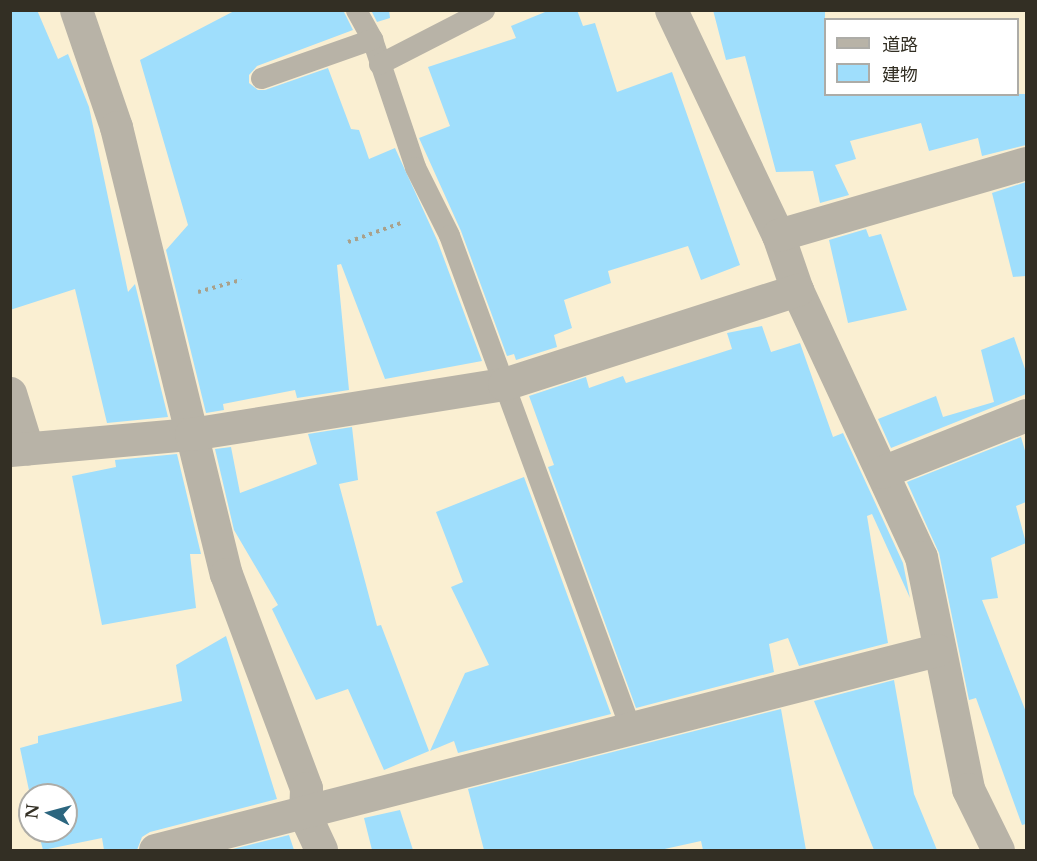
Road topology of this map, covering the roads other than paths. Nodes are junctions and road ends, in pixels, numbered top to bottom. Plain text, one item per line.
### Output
1 (76, 10) edge
2 (356, 10) edge
3 (484, 10) edge
4 (671, 10) edge
5 (372, 39) junction
6 (379, 64) junction
7 (261, 78) dead end
8 (1026, 163) edge
9 (778, 235) junction
10 (797, 290) junction
11 (504, 384) junction
12 (10, 393) edge
13 (1026, 415) edge
14 (191, 434) junction
15 (19, 449) edge
16 (882, 472) junction
17 (937, 650) junction
18 (631, 730) junction
19 (305, 815) junction
20 (155, 850) edge
21 (321, 850) edge
22 (998, 850) edge

1 - 14 street
2 - 5 lane
3 - 6 lane
4 - 9 street
5 - 6 lane
5 - 7 lane
6 - 11 lane
8 - 9 street
9 - 10 street
10 - 11 street
10 - 16 street
11 - 14 street
11 - 18 lane
12 - 15 street
13 - 16 street
14 - 15 street
14 - 19 street
16 - 17 street
17 - 18 street
17 - 22 street
18 - 19 street
19 - 20 street
19 - 21 street

